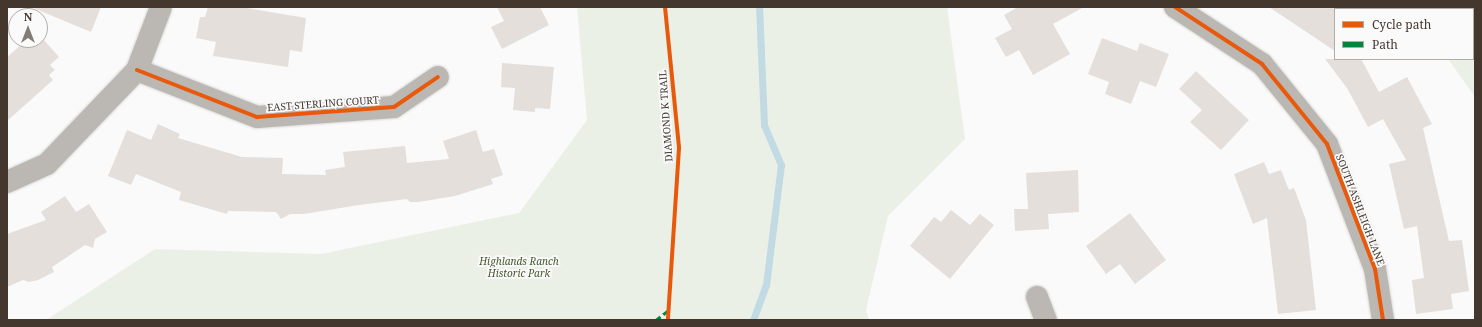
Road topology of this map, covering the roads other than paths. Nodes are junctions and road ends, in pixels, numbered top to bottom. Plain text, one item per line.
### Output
1 (161, 7) edge
2 (1175, 7) edge
3 (137, 70) junction
4 (438, 77) dead end
5 (7, 182) edge
6 (1037, 297) dead end
7 (1046, 320) edge
8 (1383, 320) edge

1 - 3 street
2 - 8 street, SOUTH ASHLEIGH LANE
3 - 4 street, EAST STERLING COURT
3 - 5 street
6 - 7 street

